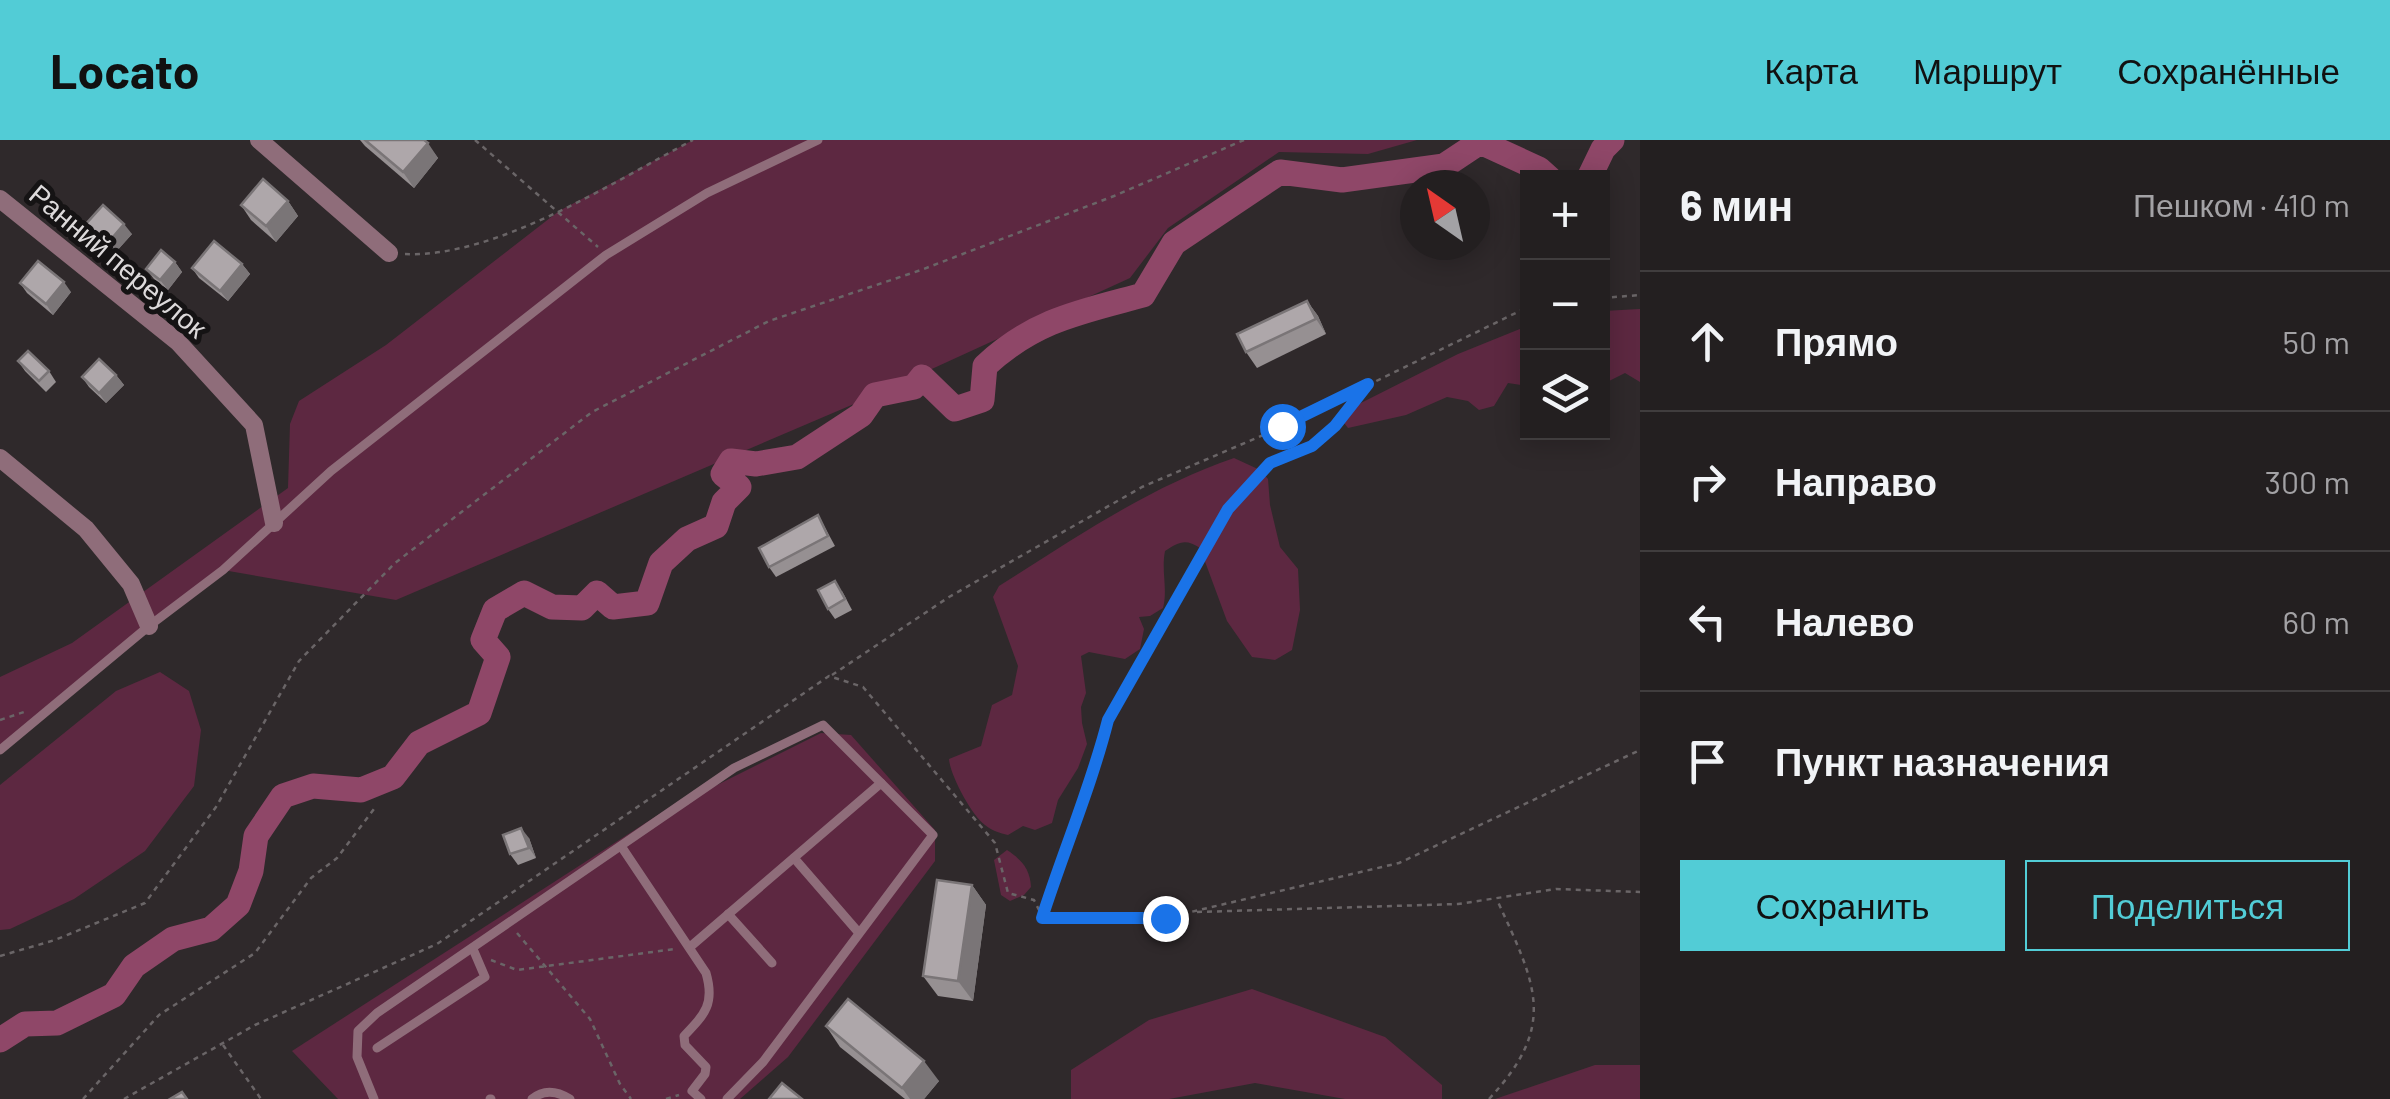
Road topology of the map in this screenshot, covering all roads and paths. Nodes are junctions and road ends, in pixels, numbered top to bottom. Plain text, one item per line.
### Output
1 (259, 140) edge
2 (474, 140) edge
3 (692, 140) edge
4 (818, 140) edge
5 (1244, 140) edge
6 (0, 199) edge
7 (559, 211) junction
8 (388, 253) joint
9 (606, 255) junction
10 (1640, 296) edge
11 (1610, 298) edge
12 (1520, 311) edge
13 (1368, 384) junction
14 (0, 458) edge
15 (274, 524) junction
16 (149, 626) junction
17 (829, 676) dead end
18 (0, 750) edge
19 (1640, 750) edge
20 (881, 783) junction
21 (374, 810) dead end
22 (995, 842) dead end
23 (621, 846) junction
24 (794, 858) junction
25 (1640, 892) edge
26 (1497, 900) junction
27 (1190, 912) junction
28 (728, 914) junction
29 (1042, 918) junction
30 (509, 924) junction
31 (860, 934) junction
32 (690, 947) junction
33 (472, 949) junction
34 (0, 956) edge
35 (772, 964) dead end
36 (548, 966) junction
37 (222, 1044) dead end
38 (377, 1048) dead end
39 (692, 1091) junction
40 (83, 1099) edge
41 (261, 1099) edge
42 (374, 1099) edge
43 (532, 1099) edge
44 (570, 1099) edge
45 (631, 1099) edge
46 (666, 1099) edge
47 (702, 1099) edge
48 (727, 1099) edge
49 (1488, 1099) edge

1 - 8 street
2 - 7 path
3 - 7 path
4 - 9 lane
5 - 34 path
6 - 15 street, Ранний переулок
7 - 8 path
7 - 9 path
9 - 15 lane
10 - 11 path
12 - 13 path
13 - 17 path
13 - 29 path
14 - 16 street
15 - 16 lane
16 - 18 lane
19 - 27 path
20 - 23 lane
20 - 24 lane
20 - 31 lane
21 - 40 path
22 - 29 path
23 - 30 lane
23 - 32 lane
24 - 28 lane
24 - 31 lane
25 - 26 path
26 - 27 path
26 - 49 path
27 - 29 path
28 - 32 lane
28 - 35 lane
30 - 33 lane
30 - 36 path
31 - 48 lane
32 - 36 path
32 - 39 lane
33 - 36 path
33 - 38 lane
33 - 42 lane
36 - 45 path
37 - 41 path
39 - 46 path
39 - 47 lane
43 - 44 lane

